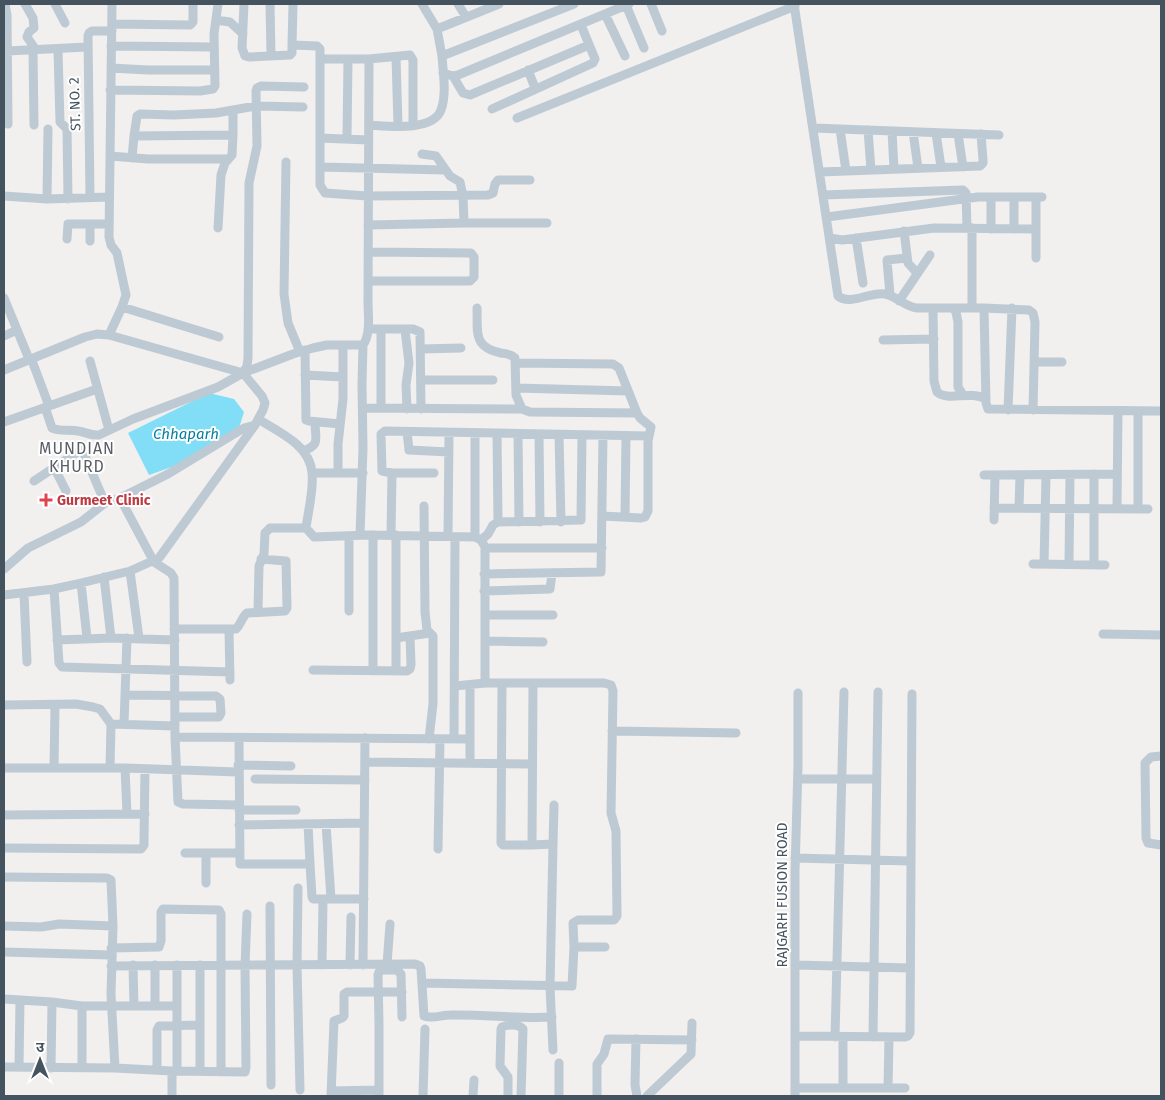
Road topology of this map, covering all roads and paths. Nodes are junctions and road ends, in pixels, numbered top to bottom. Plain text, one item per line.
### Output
1 (25, 4) edge
2 (55, 4) edge
3 (112, 4) edge
4 (193, 4) edge
5 (218, 4) edge
6 (244, 4) edge
7 (270, 4) edge
8 (292, 4) edge
9 (422, 4) edge
10 (458, 4) edge
11 (497, 4) edge
12 (574, 4) edge
13 (628, 4) edge
14 (651, 4) edge
15 (794, 5) edge
16 (6, 8) edge
17 (606, 14) junction
18 (466, 17) junction
19 (216, 20) junction
20 (64, 23) dead end
21 (581, 25) junction
22 (112, 27) junction
23 (437, 29) junction
24 (662, 31) dead end
25 (243, 34) junction
26 (292, 45) junction
27 (589, 45) junction
28 (111, 46) junction
29 (214, 47) junction
30 (87, 48) junction
31 (644, 48) dead end
32 (34, 50) junction
33 (58, 50) junction
34 (7, 51) junction
35 (271, 56) junction
36 (442, 56) junction
37 (625, 56) dead end
38 (396, 57) junction
39 (321, 58) junction
40 (348, 59) junction
41 (369, 60) junction
42 (111, 68) junction
43 (214, 70) junction
44 (528, 70) junction
45 (443, 73) junction
46 (452, 76) junction
47 (304, 87) dead end
48 (535, 88) junction
49 (110, 90) junction
50 (256, 106) junction
51 (303, 106) dead end
52 (492, 109) dead end
53 (232, 110) junction
54 (517, 118) dead end
55 (8, 124) dead end
56 (34, 125) dead end
57 (369, 125) junction
58 (413, 125) junction
59 (398, 126) junction
60 (814, 128) junction
61 (48, 129) dead end
62 (840, 129) junction
63 (868, 130) junction
64 (892, 131) junction
65 (913, 132) junction
66 (936, 133) junction
67 (958, 134) junction
68 (981, 134) junction
69 (233, 135) junction
70 (998, 135) dead end
71 (134, 136) junction
72 (320, 138) junction
73 (347, 139) junction
74 (368, 140) junction
75 (422, 154) dead end
76 (110, 156) junction
77 (132, 158) junction
78 (228, 159) junction
79 (286, 162) dead end
80 (320, 167) junction
81 (963, 167) junction
82 (368, 168) junction
83 (918, 168) junction
84 (941, 168) junction
85 (894, 169) junction
86 (445, 170) junction
87 (871, 170) junction
88 (846, 171) junction
89 (820, 172) junction
90 (530, 180) dead end
91 (824, 195) junction
92 (4, 196) edge
93 (367, 196) junction
94 (463, 196) junction
95 (109, 197) junction
96 (991, 197) junction
97 (1014, 197) junction
98 (90, 198) junction
99 (47, 199) junction
100 (68, 199) junction
101 (966, 199) junction
102 (827, 217) junction
103 (464, 222) junction
104 (547, 223) dead end
105 (90, 224) junction
106 (109, 224) junction
107 (368, 225) junction
108 (218, 228) dead end
109 (969, 228) junction
110 (991, 229) junction
111 (1014, 229) junction
112 (1036, 229) junction
113 (904, 231) junction
114 (830, 238) junction
115 (856, 238) junction
116 (67, 239) dead end
117 (90, 241) dead end
118 (369, 252) junction
119 (930, 255) dead end
120 (907, 258) junction
121 (1036, 258) dead end
122 (918, 273) junction
123 (368, 281) junction
124 (863, 283) dead end
125 (890, 295) junction
126 (4, 298) edge
127 (899, 301) junction
128 (122, 307) junction
129 (477, 308) dead end
130 (933, 308) junction
131 (953, 308) junction
132 (972, 308) junction
133 (984, 308) junction
134 (1012, 308) junction
135 (368, 329) junction
136 (381, 329) junction
137 (17, 330) junction
138 (405, 330) junction
139 (109, 335) junction
140 (4, 336) edge
141 (219, 338) dead end
142 (934, 339) junction
143 (883, 340) dead end
144 (343, 345) junction
145 (364, 345) junction
146 (421, 348) junction
147 (461, 348) dead end
148 (302, 351) junction
149 (30, 358) junction
150 (90, 361) dead end
151 (1035, 362) junction
152 (1062, 362) dead end
153 (516, 363) junction
154 (4, 370) edge
155 (243, 373) junction
156 (305, 374) junction
157 (343, 377) junction
158 (421, 380) junction
159 (493, 380) dead end
160 (516, 388) junction
161 (97, 389) junction
162 (628, 391) junction
163 (963, 395) junction
164 (986, 399) junction
165 (47, 406) junction
166 (363, 408) junction
167 (381, 408) junction
168 (421, 408) junction
169 (406, 409) junction
170 (522, 410) junction
171 (1008, 410) junction
172 (1033, 410) junction
173 (1118, 411) junction
174 (1138, 411) junction
175 (1161, 411) edge
176 (637, 413) junction
177 (4, 422) edge
178 (257, 422) junction
179 (315, 422) junction
180 (340, 424) junction
181 (109, 430) junction
182 (407, 432) junction
183 (449, 434) junction
184 (475, 434) junction
185 (497, 434) junction
186 (518, 434) junction
187 (539, 435) junction
188 (559, 435) junction
189 (582, 435) junction
190 (603, 436) junction
191 (626, 436) junction
192 (648, 436) junction
193 (303, 451) junction
194 (449, 452) junction
195 (363, 456) junction
196 (380, 456) junction
197 (54, 467) junction
198 (312, 472) junction
199 (338, 473) junction
200 (363, 473) junction
201 (392, 473) junction
202 (434, 473) dead end
203 (1094, 474) junction
204 (1117, 474) junction
205 (984, 475) dead end
206 (995, 475) junction
207 (1020, 475) junction
208 (1046, 475) junction
209 (1070, 475) junction
210 (34, 481) dead end
211 (66, 490) dead end
212 (120, 498) junction
213 (105, 504) junction
214 (424, 506) dead end
215 (994, 508) junction
216 (1019, 508) junction
217 (1045, 508) junction
218 (1070, 508) junction
219 (1094, 508) junction
220 (1117, 508) junction
221 (1138, 509) junction
222 (1148, 509) dead end
223 (602, 516) junction
224 (625, 517) junction
225 (994, 520) dead end
226 (498, 522) junction
227 (519, 522) junction
228 (540, 522) junction
229 (561, 522) junction
230 (306, 528) junction
231 (360, 535) junction
232 (373, 535) junction
233 (393, 535) junction
234 (349, 536) junction
235 (424, 536) junction
236 (452, 536) junction
237 (480, 541) junction
238 (602, 548) junction
239 (261, 559) junction
240 (154, 562) junction
241 (1033, 564) dead end
242 (1044, 564) junction
243 (1069, 564) junction
244 (1094, 565) junction
245 (1105, 565) dead end
246 (4, 569) edge
247 (130, 570) junction
248 (484, 574) junction
249 (552, 574) junction
250 (104, 577) junction
251 (81, 583) junction
252 (54, 589) junction
253 (484, 591) junction
254 (24, 594) junction
255 (4, 595) edge
256 (349, 611) dead end
257 (258, 612) junction
258 (485, 615) junction
259 (553, 615) dead end
260 (174, 628) junction
261 (229, 630) junction
262 (430, 633) junction
263 (1103, 634) dead end
264 (1161, 635) edge
265 (410, 636) junction
266 (87, 638) junction
267 (111, 638) junction
268 (127, 638) junction
269 (139, 638) junction
270 (396, 638) junction
271 (57, 640) junction
272 (175, 640) junction
273 (485, 641) junction
274 (543, 642) dead end
275 (27, 662) dead end
276 (126, 669) junction
277 (174, 669) junction
278 (313, 670) dead end
279 (396, 670) junction
280 (373, 671) junction
281 (485, 683) junction
282 (533, 683) junction
283 (502, 684) junction
284 (455, 686) junction
285 (470, 686) junction
286 (844, 692) dead end
287 (878, 692) dead end
288 (798, 693) dead end
289 (912, 694) dead end
290 (125, 695) junction
291 (174, 696) junction
292 (4, 705) edge
293 (55, 706) junction
294 (175, 721) junction
295 (111, 724) junction
296 (124, 724) junction
297 (612, 731) junction
298 (736, 733) dead end
299 (175, 737) junction
300 (239, 738) junction
301 (365, 738) junction
302 (429, 739) junction
303 (440, 739) junction
304 (454, 739) junction
305 (470, 739) junction
306 (1161, 756) edge
307 (365, 762) junction
308 (440, 764) junction
309 (470, 764) junction
310 (501, 764) junction
311 (532, 764) junction
312 (291, 766) dead end
313 (4, 768) edge
314 (54, 768) junction
315 (110, 768) junction
316 (126, 768) junction
317 (238, 768) junction
318 (145, 769) junction
319 (176, 770) junction
320 (255, 779) dead end
321 (798, 779) junction
322 (841, 779) junction
323 (876, 779) junction
324 (365, 780) junction
325 (554, 805) dead end
326 (239, 808) junction
327 (296, 810) dead end
328 (126, 814) junction
329 (145, 814) junction
330 (4, 815) edge
331 (364, 823) junction
332 (308, 824) junction
333 (326, 824) junction
334 (239, 825) junction
335 (553, 844) junction
336 (532, 845) junction
337 (1161, 845) edge
338 (4, 848) edge
339 (438, 849) dead end
340 (185, 853) dead end
341 (206, 853) junction
342 (239, 853) junction
343 (795, 858) junction
344 (839, 860) junction
345 (875, 860) junction
346 (910, 862) junction
347 (310, 864) junction
348 (4, 877) edge
349 (206, 883) dead end
350 (298, 888) dead end
351 (364, 899) junction
352 (327, 900) junction
353 (270, 906) dead end
354 (247, 914) dead end
355 (351, 917) dead end
356 (390, 924) dead end
357 (4, 926) edge
358 (112, 926) junction
359 (574, 946) junction
360 (605, 947) dead end
361 (4, 952) edge
362 (111, 952) junction
363 (297, 964) junction
364 (388, 964) junction
365 (155, 965) junction
366 (177, 965) junction
367 (200, 965) junction
368 (220, 965) junction
369 (322, 965) junction
370 (350, 965) junction
371 (363, 965) junction
372 (111, 966) junction
373 (132, 966) junction
374 (245, 966) junction
375 (269, 966) junction
376 (796, 966) junction
377 (837, 966) junction
378 (874, 967) junction
379 (910, 968) junction
380 (422, 983) junction
381 (550, 987) junction
382 (378, 992) junction
383 (402, 992) junction
384 (4, 999) edge
385 (20, 1000) junction
386 (52, 1002) junction
387 (82, 1006) junction
388 (134, 1006) junction
389 (155, 1006) junction
390 (177, 1006) junction
391 (113, 1007) junction
392 (402, 1017) dead end
393 (552, 1017) junction
394 (692, 1023) dead end
395 (177, 1025) junction
396 (200, 1025) junction
397 (425, 1029) dead end
398 (796, 1036) junction
399 (839, 1036) junction
400 (873, 1037) junction
401 (889, 1037) junction
402 (636, 1039) junction
403 (692, 1040) junction
404 (553, 1050) dead end
405 (559, 1063) dead end
406 (4, 1067) edge
407 (19, 1067) junction
408 (82, 1067) junction
409 (51, 1068) junction
410 (116, 1068) junction
411 (157, 1070) junction
412 (175, 1071) junction
413 (200, 1071) junction
414 (221, 1072) junction
415 (474, 1080) dead end
416 (271, 1085) dead end
417 (842, 1088) junction
418 (888, 1088) junction
419 (905, 1088) dead end
420 (300, 1090) dead end
421 (795, 1092) edge
422 (379, 1093) edge
423 (331, 1094) edge
424 (172, 1096) edge
425 (423, 1096) edge
426 (474, 1096) edge
427 (508, 1096) edge
428 (521, 1096) edge
429 (559, 1096) edge
430 (596, 1096) edge
431 (637, 1096) edge
432 (647, 1096) edge

1 - 32 street
2 - 20 street
3 - 22 street
4 - 22 street
5 - 19 street
6 - 25 street
7 - 35 street
8 - 26 street
9 - 23 street
10 - 18 street
11 - 18 street
12 - 36 street
13 - 17 street
13 - 31 street
14 - 24 street
15 - 54 street
15 - 60 street
16 - 34 street
17 - 21 street
17 - 37 street
18 - 23 street
19 - 25 street
19 - 29 street
21 - 27 street
21 - 46 street
22 - 28 street
22 - 30 street
23 - 36 street
25 - 35 street
26 - 35 street
26 - 39 street
27 - 44 street
27 - 48 street
28 - 29 street
28 - 42 street
29 - 43 street
30 - 33 street
30 - 98 street, ST. NO. 2
32 - 33 street
32 - 34 street
32 - 56 street
33 - 100 street
34 - 55 street
36 - 45 street
38 - 41 street
38 - 58 street
38 - 59 street
39 - 40 street
39 - 72 street
40 - 41 street
40 - 73 street
41 - 57 street
42 - 43 street
42 - 49 street
43 - 49 street
44 - 46 street
44 - 48 street
45 - 46 street
45 - 58 street
47 - 50 street
48 - 52 street
49 - 76 street
50 - 51 street
50 - 53 street
50 - 155 street
53 - 69 street
53 - 71 street
57 - 59 street
57 - 74 street
58 - 59 street
60 - 62 street
60 - 89 street
61 - 99 street
62 - 63 street
62 - 88 street
63 - 64 street
63 - 87 street
64 - 65 street
64 - 85 street
65 - 66 street
65 - 83 street
66 - 67 street
66 - 84 street
67 - 68 street
67 - 81 street
68 - 70 street
68 - 81 street
69 - 71 street
69 - 78 street
71 - 77 street
72 - 73 street
72 - 80 street
73 - 74 street
74 - 82 street
75 - 86 street
76 - 77 street
76 - 95 street
77 - 78 street
78 - 108 street
79 - 148 street
80 - 82 street
80 - 93 street
81 - 84 street
82 - 86 street
82 - 93 street
83 - 84 street
83 - 85 street
85 - 87 street
86 - 94 street
87 - 88 street
88 - 89 street
89 - 91 street
90 - 94 street
91 - 101 street
91 - 102 street
92 - 99 street
93 - 94 street
93 - 107 street
94 - 103 street
95 - 98 street
95 - 106 street
96 - 97 street
96 - 101 street
96 - 110 street
97 - 111 street
97 - 112 street
98 - 100 street
99 - 100 street
101 - 102 street
101 - 109 street
102 - 114 street
103 - 104 street
103 - 107 street
105 - 106 street
105 - 116 street
105 - 117 street
106 - 128 street
107 - 118 street
109 - 110 street
109 - 113 street
109 - 132 street
110 - 111 street
111 - 112 street
112 - 121 street
113 - 115 street
113 - 120 street
114 - 115 street
114 - 125 street
115 - 124 street
118 - 123 street
118 - 123 street
119 - 122 street
120 - 122 street
120 - 125 street
122 - 127 street
123 - 135 street
125 - 127 street
126 - 137 street
127 - 130 street
128 - 139 street
128 - 141 street
129 - 153 street
130 - 131 street
130 - 142 street
131 - 132 street
131 - 163 street
132 - 133 street
133 - 134 street
133 - 164 street
134 - 151 street
134 - 171 street
135 - 136 street
135 - 145 street
136 - 138 street
136 - 167 street
137 - 140 street
137 - 149 street
138 - 146 street
138 - 169 street
139 - 149 street
139 - 155 street
142 - 143 street
142 - 163 street
144 - 145 street
144 - 148 street
144 - 157 street
145 - 166 street
146 - 147 street
146 - 158 street
148 - 155 street
148 - 156 street
149 - 154 street
149 - 165 street
150 - 161 street
151 - 152 street
151 - 172 street
153 - 160 street
153 - 162 street
155 - 178 street
155 - 181 street
156 - 157 street
156 - 179 street
157 - 180 street
158 - 159 street
158 - 168 street
160 - 162 street
160 - 170 street
161 - 165 street
161 - 181 street
162 - 176 street
163 - 164 street
164 - 171 street
165 - 177 street
165 - 181 street
166 - 167 street
166 - 195 street
167 - 169 street
168 - 169 street
168 - 170 street
170 - 176 street
171 - 172 street
172 - 173 street
173 - 174 street
173 - 204 street
174 - 175 street
174 - 221 street
176 - 192 street
178 - 193 street
178 - 212 street
178 - 240 street
179 - 180 street
179 - 193 street
180 - 199 street
182 - 183 street
182 - 194 street
182 - 196 street
183 - 184 street
183 - 194 street
184 - 185 street
184 - 237 street
185 - 186 street
185 - 226 street
186 - 187 street
186 - 227 street
187 - 188 street
187 - 228 street
188 - 189 street
188 - 229 street
189 - 190 street
189 - 229 street
190 - 191 street
190 - 223 street
191 - 192 street
191 - 224 street
192 - 224 street
193 - 198 street
194 - 236 street
195 - 196 street
195 - 200 street
196 - 201 street
197 - 210 street
197 - 211 street
197 - 213 street
198 - 199 street
198 - 230 street
199 - 200 street
200 - 231 street
201 - 202 street
201 - 233 street
203 - 204 street
203 - 209 street
203 - 219 street
204 - 220 street
205 - 206 street
206 - 207 street
206 - 215 street
207 - 208 street
207 - 216 street
208 - 209 street
208 - 217 street
209 - 218 street
212 - 213 street
212 - 240 street
213 - 246 street
214 - 235 street
215 - 216 street
215 - 225 street
216 - 217 street
217 - 218 street
217 - 242 street
218 - 219 street
218 - 243 street
219 - 220 street
219 - 244 street
220 - 221 street
221 - 222 street
223 - 224 street
223 - 238 street
226 - 227 street
226 - 237 street
227 - 228 street
228 - 229 street
230 - 234 street
230 - 239 street
231 - 232 street
231 - 234 street
232 - 233 street
232 - 280 street
233 - 235 street
233 - 270 street
234 - 256 street
235 - 236 street
235 - 262 street
236 - 237 street
236 - 284 street
237 - 238 street
237 - 248 street
238 - 249 street
239 - 257 street
239 - 257 street
240 - 247 street
240 - 260 street
241 - 242 street
242 - 243 street
243 - 244 street
244 - 245 street
247 - 250 street
247 - 269 street
248 - 249 street
248 - 253 street
249 - 253 street
250 - 251 street
250 - 267 street
251 - 252 street
251 - 266 street
252 - 254 street
252 - 271 street
253 - 258 street
254 - 255 street
254 - 275 street
257 - 261 street
258 - 259 street
258 - 273 street
260 - 261 street
260 - 272 street
261 - 277 street
262 - 265 street
262 - 302 street
263 - 264 street
265 - 270 street
265 - 279 street
266 - 267 street
266 - 271 street
267 - 268 street
268 - 269 street
268 - 276 street
269 - 272 street
270 - 279 street
271 - 276 street
272 - 277 street
273 - 274 street
273 - 281 street
276 - 277 street
276 - 290 street
277 - 291 street
278 - 280 street
279 - 280 street
281 - 283 street
281 - 285 street
282 - 283 street
282 - 297 street
282 - 311 street
283 - 310 street
284 - 285 street
284 - 304 street
285 - 305 street
286 - 322 street
287 - 323 street
288 - 321 street, RAJGARH FUSION ROAD
289 - 346 street
290 - 291 street
290 - 296 street
291 - 294 street
291 - 294 street
292 - 293 street
293 - 295 street
293 - 314 street
294 - 296 street
294 - 299 street
295 - 296 street
295 - 315 street
297 - 298 street
297 - 359 street
299 - 300 street
299 - 319 street
300 - 301 street
300 - 317 street
301 - 302 street
301 - 307 street
302 - 303 street
303 - 304 street
303 - 308 street
304 - 305 street
305 - 309 street
306 - 337 street
307 - 308 street
307 - 324 street
308 - 309 street
308 - 339 street
309 - 310 street
310 - 311 street
310 - 336 street
311 - 336 street
312 - 317 street
313 - 314 street
314 - 315 street
315 - 316 street
316 - 318 street
316 - 328 street
317 - 319 street
317 - 326 street
318 - 319 street
318 - 329 street
319 - 326 street
320 - 324 street
321 - 322 street
321 - 343 street, RAJGARH FUSION ROAD
322 - 323 street
322 - 344 street
323 - 345 street
324 - 331 street
325 - 335 street
326 - 327 street
326 - 334 street
328 - 329 street
328 - 330 street
329 - 338 street
331 - 333 street
331 - 351 street
332 - 333 street
332 - 334 street
332 - 347 street
333 - 352 street
334 - 342 street
335 - 336 street
335 - 381 street
340 - 341 street
341 - 342 street
341 - 349 street
342 - 347 street
343 - 344 street
343 - 376 street, RAJGARH FUSION ROAD
344 - 345 street
344 - 377 street
345 - 346 street
345 - 378 street
346 - 379 street
347 - 352 street
348 - 358 street
350 - 363 street
351 - 352 street
351 - 371 street
352 - 369 street
353 - 375 street
354 - 374 street
355 - 370 street
356 - 364 street
357 - 358 street
358 - 362 street
359 - 360 street
359 - 381 street
361 - 362 street
362 - 368 street
362 - 372 street
363 - 369 street
363 - 375 street
363 - 420 street
364 - 371 street
364 - 380 street
365 - 366 street
365 - 373 street
365 - 389 street
366 - 367 street
366 - 390 street
367 - 368 street
367 - 396 street
368 - 374 street
368 - 414 street
369 - 370 street
370 - 371 street
372 - 373 street
372 - 391 street
373 - 388 street
374 - 375 street
374 - 414 street
375 - 416 street
376 - 377 street
376 - 398 street, RAJGARH FUSION ROAD
377 - 378 street
377 - 399 street
378 - 379 street
378 - 400 street
379 - 401 street
380 - 381 street
380 - 393 street
381 - 393 street
382 - 383 street
382 - 383 street
382 - 422 street
382 - 423 street
383 - 392 street
384 - 385 street
385 - 386 street
385 - 407 street
386 - 387 street
386 - 409 street
387 - 391 street
387 - 408 street
388 - 389 street
388 - 391 street
389 - 390 street
390 - 395 street
391 - 410 street
393 - 404 street
394 - 403 street
395 - 396 street
395 - 411 street
395 - 412 street
396 - 413 street
397 - 425 street
398 - 399 street
398 - 421 street, RAJGARH FUSION ROAD
399 - 400 street
399 - 417 street
400 - 401 street
401 - 418 street
402 - 403 street
402 - 430 street
402 - 431 street
403 - 432 street
405 - 429 street
406 - 407 street
407 - 409 street
408 - 409 street
408 - 410 street
410 - 411 street
411 - 412 street
412 - 413 street
412 - 424 street
413 - 414 street
415 - 426 street
417 - 418 street
417 - 421 street
418 - 419 street
422 - 423 street
427 - 428 street

